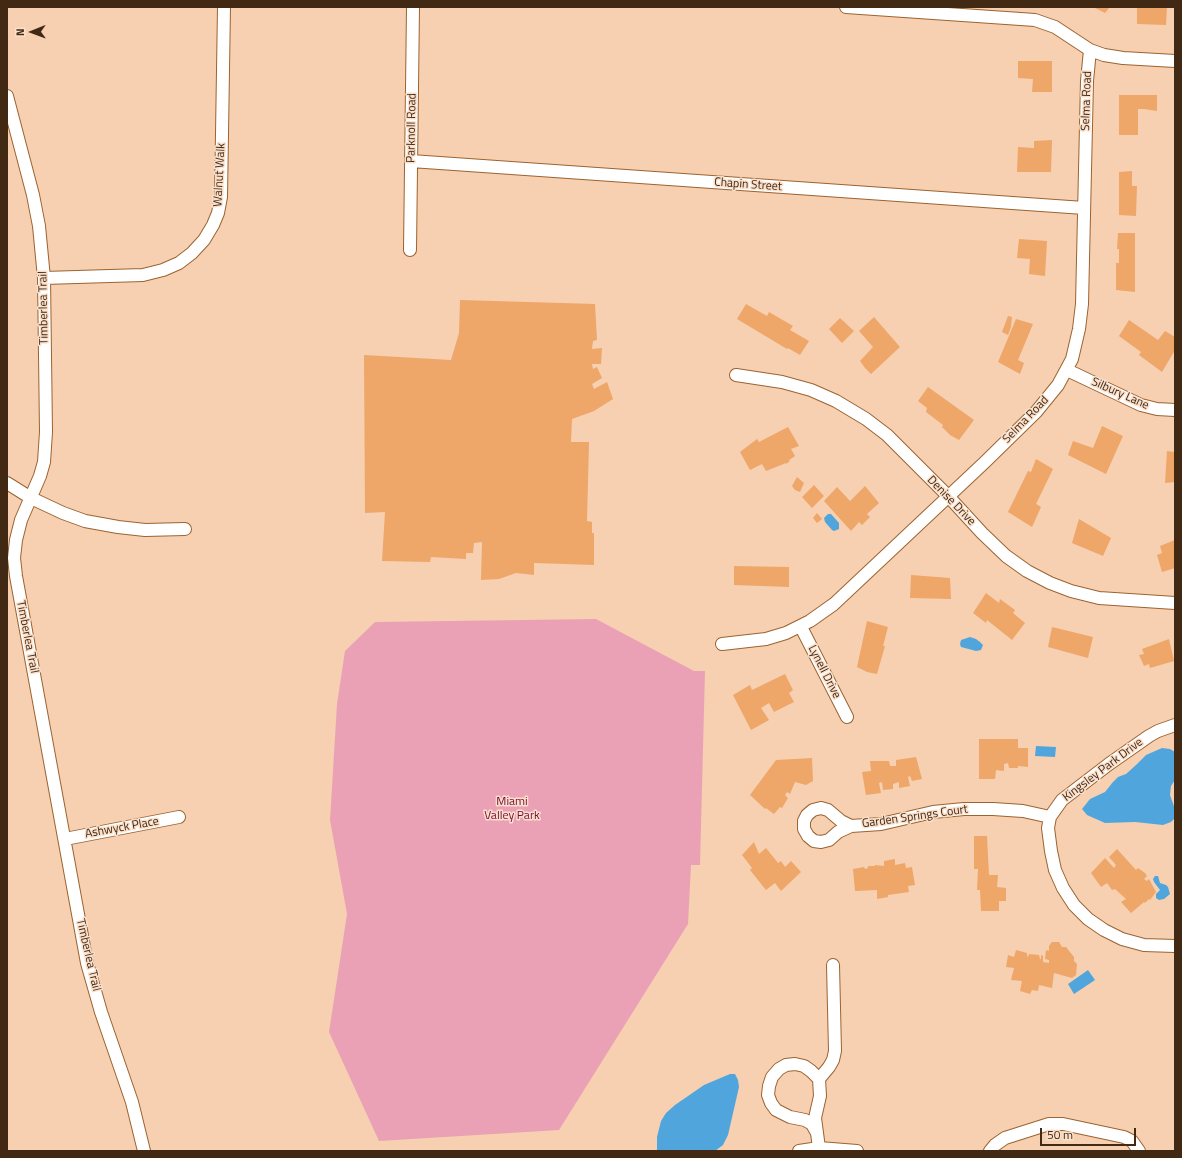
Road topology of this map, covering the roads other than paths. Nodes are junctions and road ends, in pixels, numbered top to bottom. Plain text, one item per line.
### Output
1 (224, 7) edge
2 (413, 7) edge
3 (846, 7) edge
4 (1090, 50) junction
5 (1175, 61) edge
6 (7, 96) edge
7 (412, 161) junction
8 (1084, 208) junction
9 (410, 250) dead end
10 (44, 278) junction
11 (1067, 370) junction
12 (736, 375) dead end
13 (1175, 410) edge
14 (7, 483) edge
15 (948, 496) junction
16 (31, 498) junction
17 (185, 529) dead end
18 (1175, 603) edge
19 (801, 627) junction
20 (722, 644) dead end
21 (847, 717) dead end
22 (1175, 725) edge
23 (1050, 817) junction
24 (179, 818) dead end
25 (851, 826) dead end
26 (65, 838) junction
27 (1175, 946) edge
28 (833, 965) dead end
29 (819, 1079) junction
30 (816, 1133) junction
31 (819, 1148) junction
32 (144, 1151) edge
33 (799, 1151) edge
34 (857, 1151) edge
35 (990, 1151) edge
36 (1139, 1151) edge

1 - 10 street, Walnut Walk
2 - 7 street, Parknoll Road
3 - 4 street
4 - 5 street
4 - 8 street, Selma Road
6 - 10 street, Timberlea Trail
7 - 8 street, Chapin Street
7 - 9 street, Parknoll Road
8 - 11 street, Selma Road
10 - 16 street, Timberlea Trail
11 - 13 street, Silbury Lane
11 - 15 street, Selma Road
12 - 15 street, Denise Drive
14 - 16 street
15 - 18 street, Denise Drive
15 - 19 street, Selma Road
16 - 17 street
16 - 26 street, Timberlea Trail
19 - 20 street, Selma Road
19 - 21 street, Lynell Drive
22 - 23 street, Kingsley Park Drive
23 - 25 street, Garden Springs Court
23 - 27 street
24 - 26 street, Ashwyck Place
26 - 32 street, Timberlea Trail
28 - 29 street
29 - 30 street
29 - 30 street
30 - 31 street
31 - 33 street
31 - 34 street
35 - 36 street

